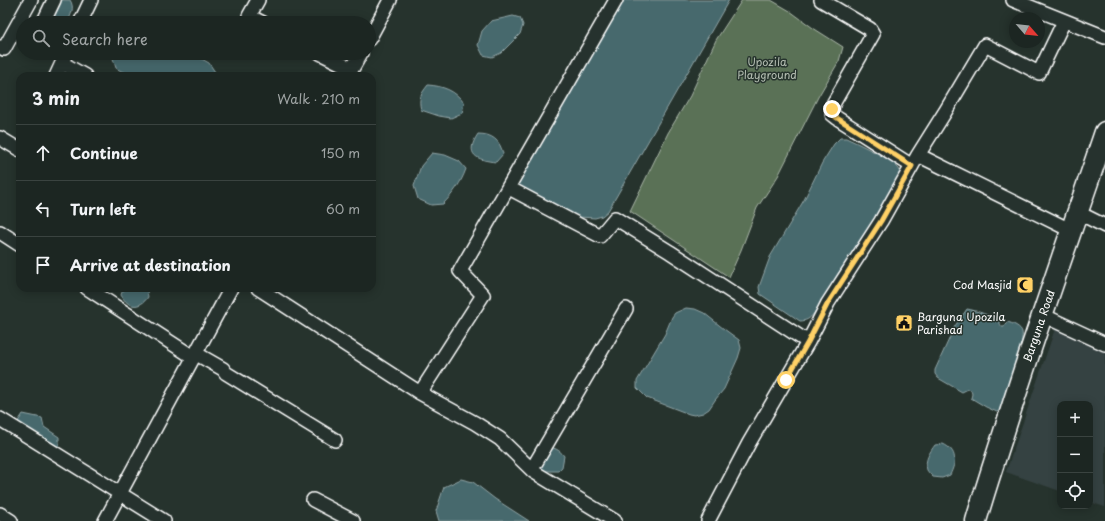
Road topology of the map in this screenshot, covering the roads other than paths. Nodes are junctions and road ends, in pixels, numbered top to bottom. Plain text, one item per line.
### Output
1 (32, 0) edge
2 (54, 0) edge
3 (91, 0) edge
4 (258, 0) edge
5 (390, 0) edge
6 (616, 0) edge
7 (821, 0) edge
8 (1013, 0) edge
9 (23, 16) edge
10 (46, 16) edge
11 (83, 16) edge
12 (249, 16) edge
13 (1064, 21) junction
14 (376, 26) edge
15 (16, 28) edge
16 (1105, 37) edge
17 (0, 47) edge
18 (63, 60) edge
19 (66, 60) edge
20 (330, 60) edge
21 (357, 60) edge
22 (58, 72) edge
23 (80, 72) edge
24 (348, 72) edge
25 (351, 72) edge
26 (1105, 132) edge
27 (0, 138) edge
28 (16, 146) edge
29 (915, 160) junction
30 (1105, 164) edge
31 (509, 188) junction
32 (1087, 217) junction
33 (1105, 226) edge
34 (1072, 231) junction
35 (0, 232) edge
36 (16, 242) edge
37 (93, 292) edge
38 (229, 292) edge
39 (264, 292) edge
40 (626, 310) dead end
41 (1051, 319) junction
42 (808, 342) junction
43 (1105, 344) edge
44 (194, 355) junction
45 (420, 393) junction
46 (0, 419) edge
47 (335, 440) dead end
48 (532, 469) junction
49 (120, 494) junction
50 (313, 500) dead end
51 (0, 514) edge
52 (11, 521) edge
53 (105, 521) edge
54 (164, 521) edge
55 (353, 521) edge
56 (615, 521) edge
57 (708, 521) edge
58 (976, 521) edge
59 (989, 521) edge

1 - 9 street
2 - 10 street
3 - 11 street
4 - 12 street
5 - 14 street
6 - 31 street
7 - 29 street
8 - 13 street
13 - 16 street
13 - 29 street
15 - 17 street
18 - 22 street
19 - 23 street
20 - 24 street
21 - 25 street
26 - 34 main road, Barguna Road
27 - 28 street
29 - 34 street
29 - 42 street
30 - 32 main road, Barguna Road
31 - 42 street
31 - 45 street
32 - 33 street
32 - 41 main road, Barguna Road
34 - 58 main road, Barguna Road
35 - 36 street
37 - 44 street
38 - 44 street
39 - 45 street
40 - 48 street
41 - 43 street
41 - 59 main road, Barguna Road
42 - 57 street
44 - 47 street
44 - 49 street
45 - 48 street
46 - 49 street
48 - 56 street
49 - 53 street
49 - 54 street
50 - 55 street
51 - 52 street

